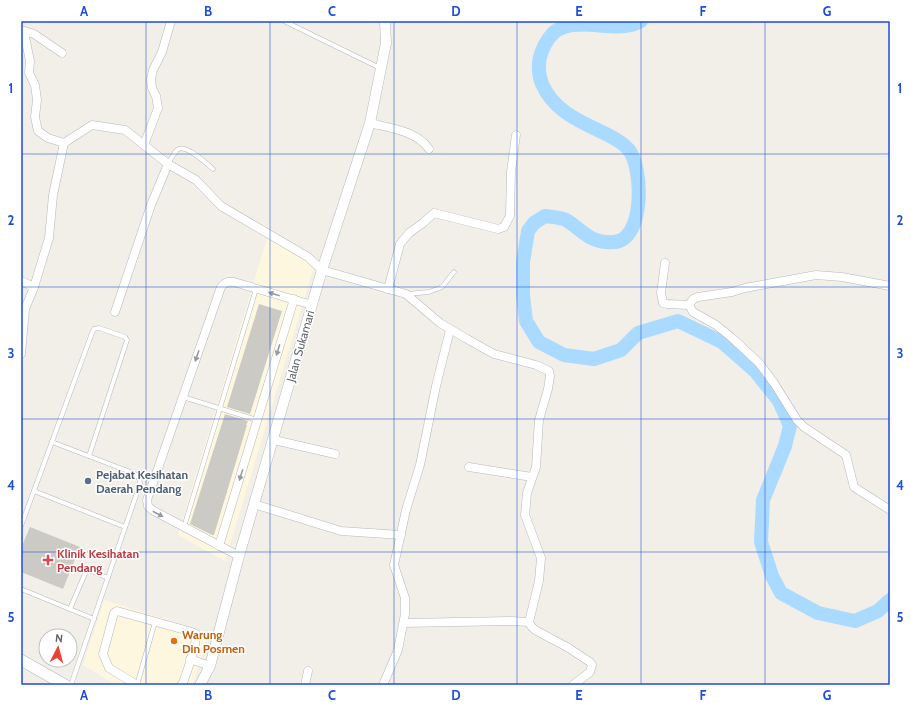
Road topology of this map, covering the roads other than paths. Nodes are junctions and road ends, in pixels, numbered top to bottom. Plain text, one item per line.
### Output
1 (171, 21) edge
2 (284, 21) edge
3 (385, 21) edge
4 (23, 31) edge
5 (62, 53) dead end
6 (382, 69) junction
7 (370, 123) junction
8 (516, 135) dead end
9 (64, 144) junction
10 (144, 145) junction
11 (429, 149) dead end
12 (168, 164) junction
13 (212, 169) dead end
14 (664, 263) dead end
15 (322, 270) junction
16 (454, 272) dead end
17 (21, 281) edge
18 (890, 286) edge
19 (34, 287) junction
20 (256, 288) junction
21 (388, 288) junction
22 (406, 294) junction
23 (294, 299) junction
24 (312, 305) junction
25 (689, 306) junction
26 (115, 312) dead end
27 (450, 330) junction
28 (21, 354) edge
29 (183, 397) junction
30 (220, 408) junction
31 (257, 420) junction
32 (274, 440) junction
33 (52, 442) junction
34 (335, 454) dead end
35 (89, 456) junction
36 (469, 467) dead end
37 (532, 477) junction
38 (34, 491) junction
39 (254, 504) junction
40 (890, 510) edge
41 (21, 526) edge
42 (126, 527) junction
43 (184, 527) junction
44 (400, 535) junction
45 (219, 546) junction
46 (239, 556) junction
47 (108, 578) junction
48 (21, 589) edge
49 (70, 609) junction
50 (94, 619) junction
51 (155, 621) junction
52 (529, 622) junction
53 (404, 623) junction
54 (21, 660) edge
55 (190, 660) junction
56 (209, 669) junction
57 (308, 671) dead end
58 (65, 685) edge
59 (70, 685) edge
60 (137, 685) edge
61 (181, 685) edge
62 (200, 685) edge
63 (208, 685) edge
64 (305, 685) edge
65 (383, 685) edge
66 (574, 685) edge

1 - 10 street
2 - 6 lane
3 - 6 street, Jalan Sukamari
4 - 5 street
4 - 9 street
6 - 7 street, Jalan Sukamari
7 - 11 street
7 - 15 street, Jalan Sukamari
8 - 21 street
9 - 10 street
9 - 19 street
10 - 12 street
12 - 13 lane
12 - 15 street
12 - 26 street
14 - 25 street
15 - 21 street
15 - 24 street, Jalan Sukamari
16 - 22 lane
17 - 19 street
18 - 25 street
19 - 28 street
23 -> 20 street
20 -> 29 street
20 - 30 lane
21 - 22 street
22 - 27 street
23 - 24 street
23 -> 31 street
24 - 32 street, Jalan Sukamari
25 - 40 street
27 - 37 street
27 - 44 street
29 - 30 lane
29 -> 43 street
30 - 31 lane
30 - 43 lane
31 -> 45 street
32 - 34 street
32 - 39 street, Jalan Sukamari
33 - 35 lane
33 - 35 lane
33 - 38 lane
35 - 42 lane
36 - 37 street
37 - 52 street
38 - 41 lane
38 - 42 lane
39 - 44 street
39 - 46 street, Jalan Sukamari
42 - 47 lane
43 - 45 street
44 - 53 street
45 - 46 street
46 - 56 street, Jalan Sukamari
47 - 49 lane
47 - 50 lane
48 - 49 lane
49 - 50 lane
50 - 59 lane
51 - 55 street
51 - 60 lane
51 - 60 street
52 - 53 street
52 - 66 street
53 - 65 street
54 - 58 main road
55 - 56 street
55 - 61 street
56 - 62 street, Jalan Sukamari
56 - 63 street, Jalan Sukamari
57 - 64 street

